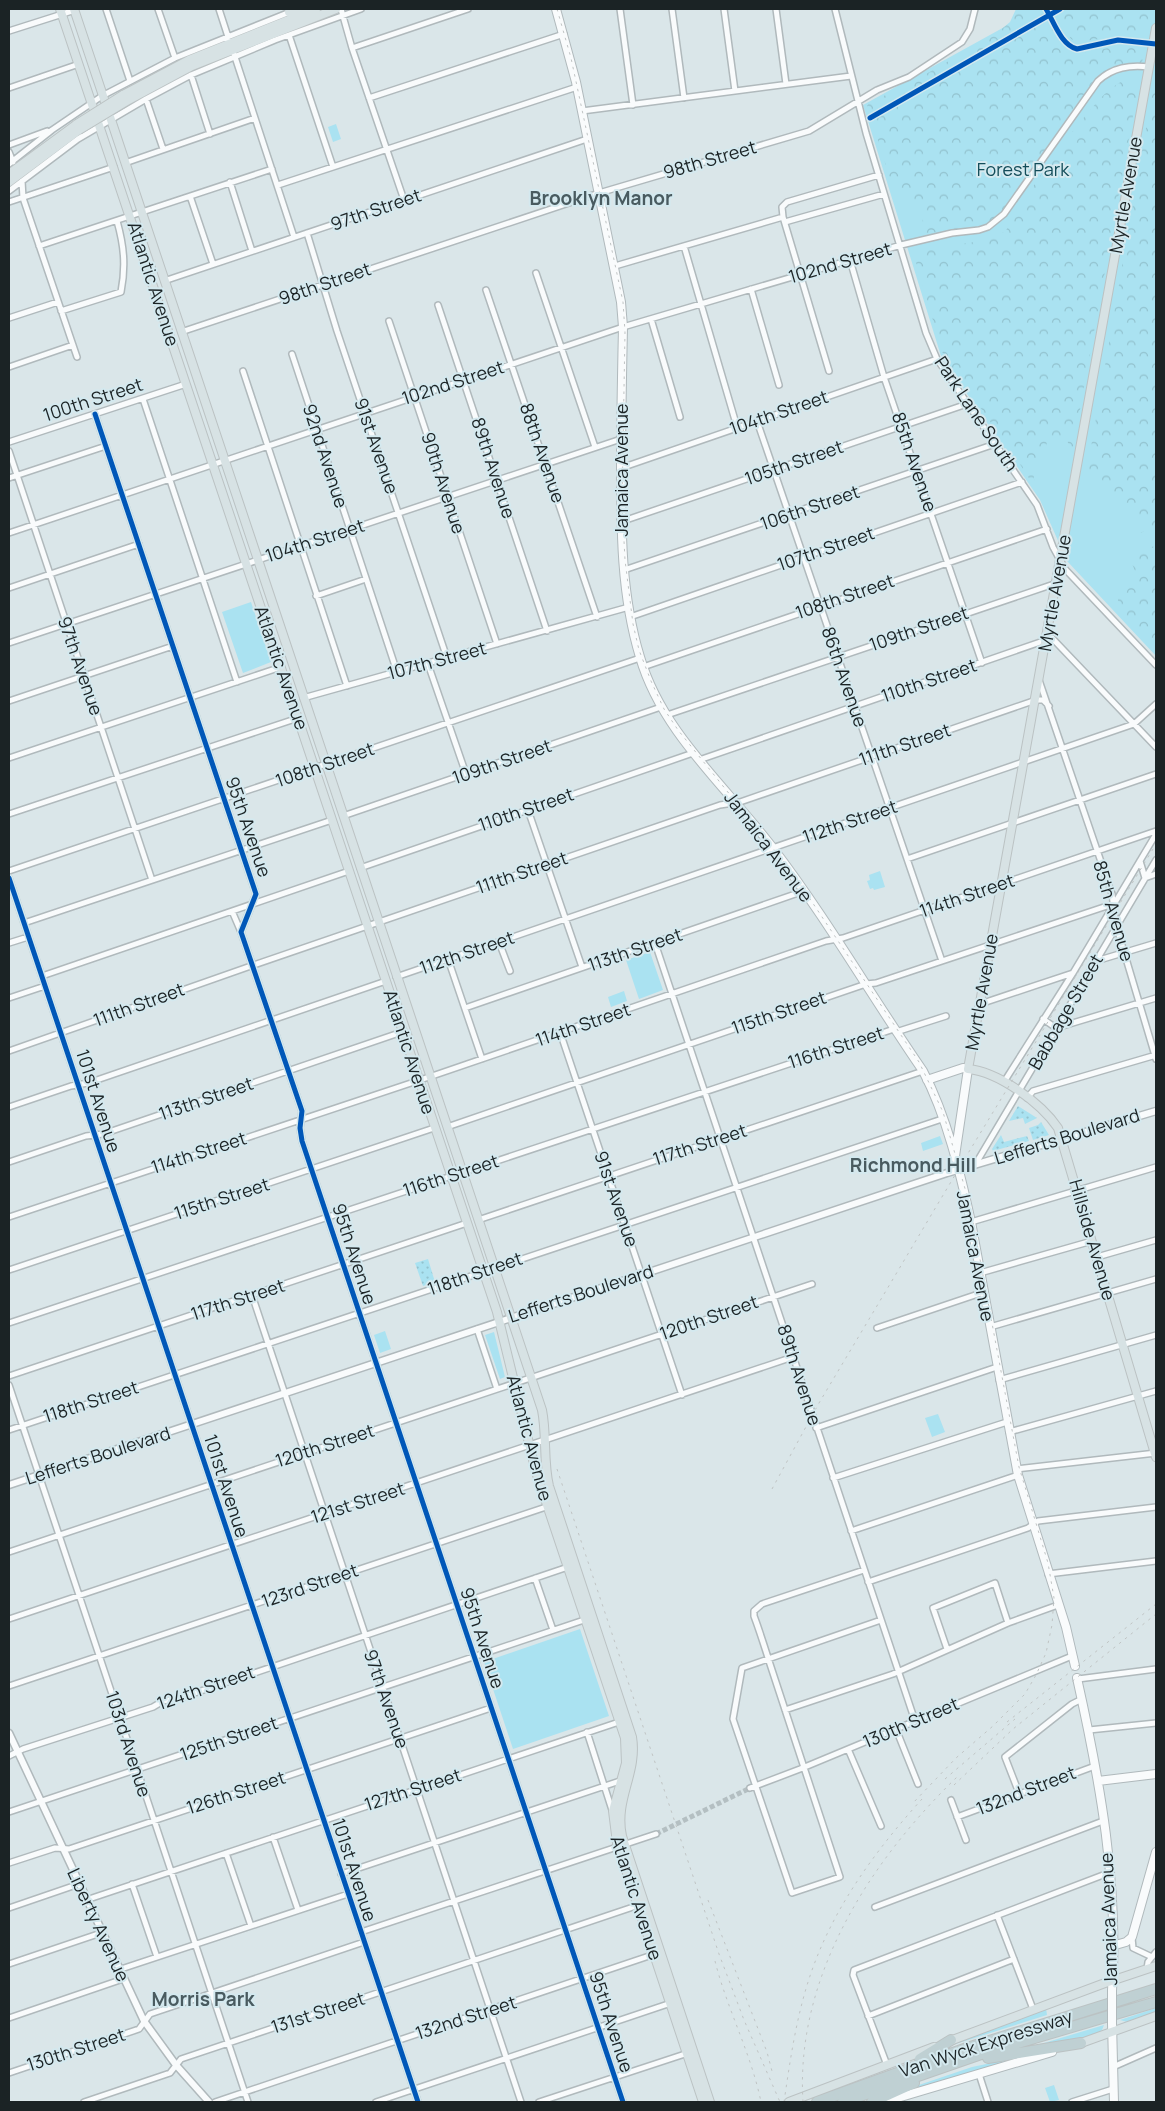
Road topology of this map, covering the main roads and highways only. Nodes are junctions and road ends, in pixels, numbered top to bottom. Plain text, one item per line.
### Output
1 (75, 9) edge
2 (336, 9) edge
3 (556, 9) edge
4 (293, 10) edge
5 (61, 11) edge
6 (307, 12) junction
7 (318, 12) edge
8 (311, 27) road end
9 (1156, 28) edge
10 (231, 46) junction
11 (78, 127) junction
12 (9, 174) edge
13 (9, 182) edge
14 (968, 1069) junction
15 (928, 1080) junction
16 (959, 1130) junction
17 (947, 1134) junction
18 (954, 1159) junction
19 (1156, 1455) edge
20 (551, 1505) junction
21 (1075, 1666) dead end
22 (1078, 1678) road end
23 (1156, 1774) edge
24 (625, 1780) junction
25 (1098, 1781) junction
26 (621, 1846) junction
27 (1156, 1852) edge
28 (1112, 1946) junction
29 (1156, 1966) edge
30 (1112, 1980) junction
31 (1156, 1989) edge
32 (1156, 2002) edge
33 (1156, 2016) edge
34 (1112, 2033) junction
35 (951, 2040) junction
36 (1081, 2043) junction
37 (690, 2052) junction
38 (952, 2063) junction
39 (936, 2069) junction
40 (888, 2070) junction
41 (703, 2102) edge
42 (710, 2102) edge
43 (789, 2102) edge
44 (817, 2102) edge
45 (843, 2102) edge
46 (872, 2102) edge
47 (886, 2102) edge
48 (1114, 2102) edge

1 - 20 main road, Atlantic Avenue
2 - 7 main road
3 - 15 main road, Jamaica Avenue
4 - 6 main road
5 - 20 main road, Atlantic Avenue
6 - 7 main road
6 - 10 main road
7 - 8 main road
7 - 10 main road
9 - 14 main road, Myrtle Avenue
10 - 11 main road, bridge
11 - 12 main road
11 - 13 main road
14 - 15 main road
14 - 16 main road, Myrtle Avenue
14 - 19 main road, Hillside Avenue
15 - 17 main road, Jamaica Avenue
16 - 17 main road
16 - 18 main road, Myrtle Avenue
17 - 18 main road, Jamaica Avenue
18 - 21 main road, Jamaica Avenue
20 - 24 main road, Atlantic Avenue
22 - 25 main road, Jamaica Avenue
23 - 25 main road, 132nd Street
24 - 26 main road, Atlantic Avenue
24 - 26 main road, Atlantic Avenue
25 - 28 main road, Jamaica Avenue
26 - 37 main road, Atlantic Avenue
27 - 28 main road
28 - 30 main road, Jamaica Avenue
29 - 30 main road, Van Wyck Expressway
30 - 34 main road, Jamaica Avenue, bridge
30 - 35 main road, Van Wyck Expressway
31 - 40 highway, Van Wyck Expressway
32 - 38 highway, Van Wyck Expressway
33 - 34 main road
34 - 36 main road
34 - 48 main road, Jamaica Avenue
35 - 40 main road, Van Wyck Expressway
35 - 40 highway
36 - 38 highway
36 - 47 main road, Van Wyck Expressway
37 - 41 main road, Atlantic Avenue
37 - 42 main road, Atlantic Avenue
38 - 39 highway, Van Wyck Expressway
39 - 45 highway, Van Wyck Expressway
39 - 46 highway
40 - 43 main road, Van Wyck Expressway
40 - 44 highway, Van Wyck Expressway

